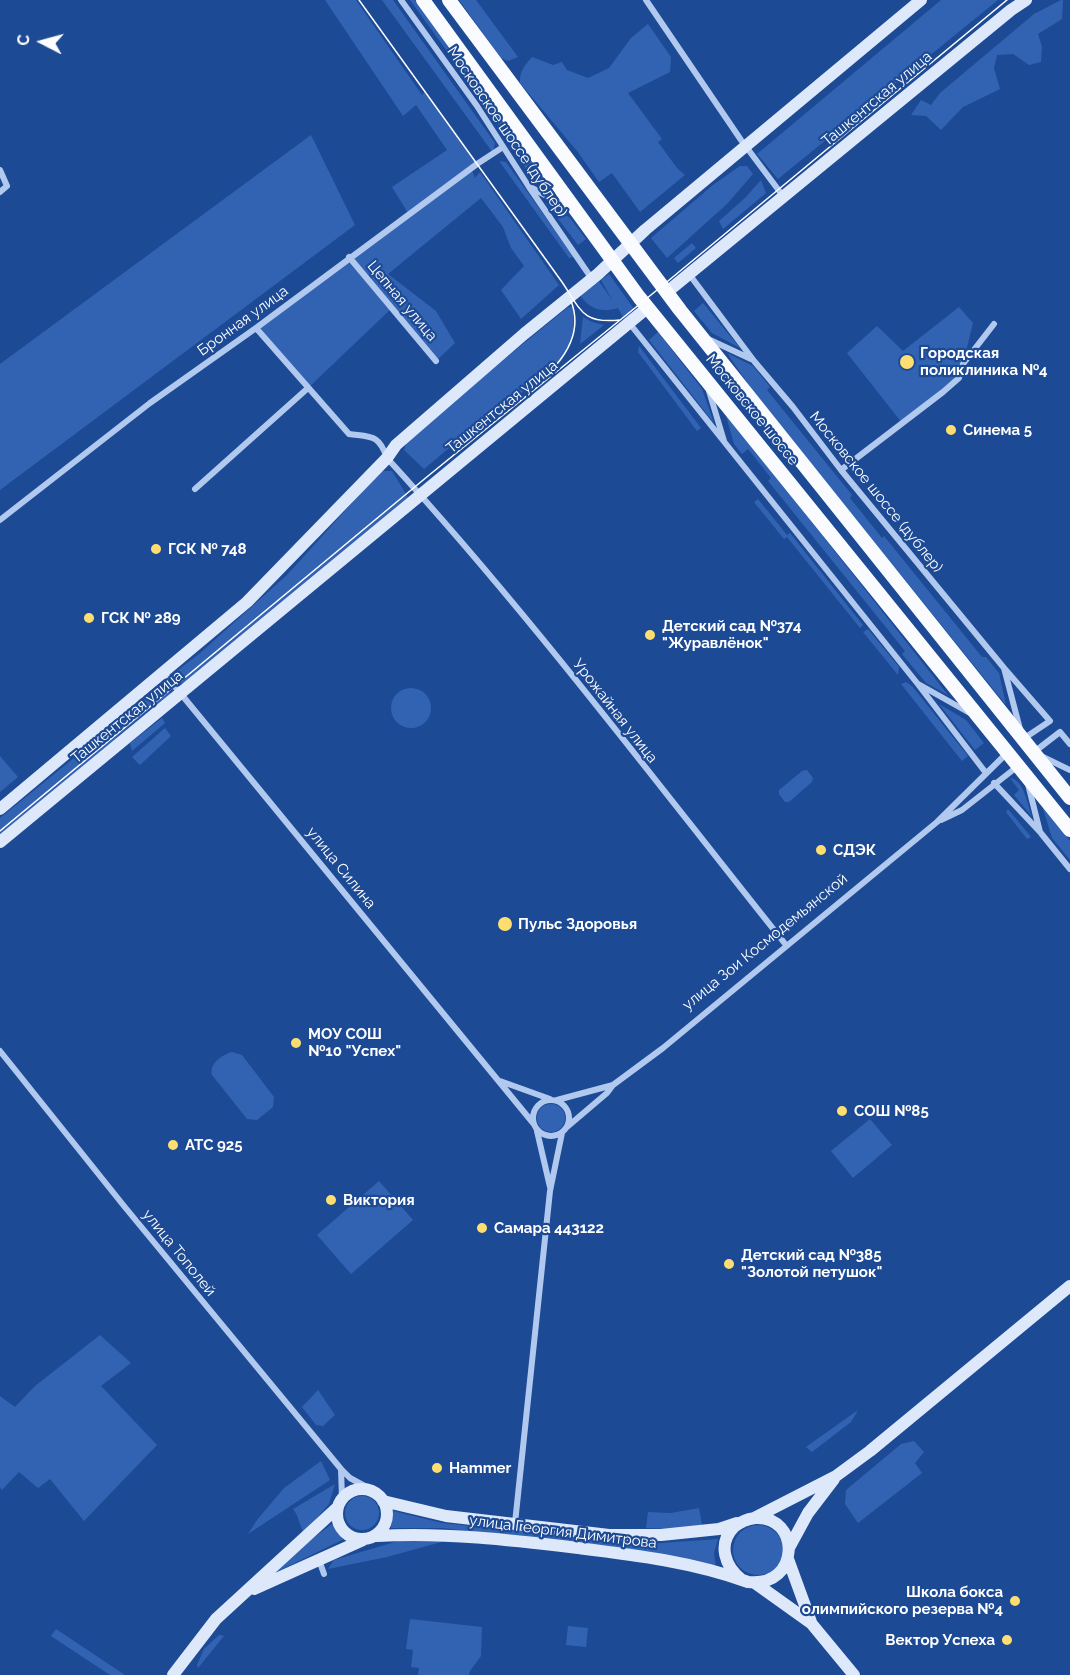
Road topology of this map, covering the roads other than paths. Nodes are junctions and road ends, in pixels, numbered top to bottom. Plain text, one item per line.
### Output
1 (401, 0) edge
2 (423, 0) edge
3 (449, 0) edge
4 (646, 0) edge
5 (921, 0) edge
6 (1026, 0) edge
7 (746, 146) junction
8 (503, 147) junction
9 (0, 170) edge
10 (529, 187) junction
11 (0, 192) edge
12 (783, 196) junction
13 (578, 213) junction
14 (631, 244) junction
15 (349, 257) junction
16 (612, 261) junction
17 (688, 274) junction
18 (592, 279) junction
19 (667, 292) junction
20 (648, 308) junction
21 (630, 324) junction
22 (994, 324) dead end
23 (256, 328) junction
24 (701, 335) junction
25 (436, 361) dead end
26 (754, 361) junction
27 (705, 379) junction
28 (308, 388) junction
29 (725, 444) junction
30 (387, 458) junction
31 (841, 470) junction
32 (195, 489) dead end
33 (421, 495) junction
34 (0, 520) edge
35 (1004, 668) junction
36 (163, 672) junction
37 (917, 683) junction
38 (182, 693) junction
39 (980, 718) junction
40 (1050, 721) joint
41 (1023, 740) junction
42 (1070, 744) edge
43 (1008, 752) junction
44 (1033, 753) junction
45 (1022, 770) junction
46 (1070, 770) edge
47 (986, 773) junction
48 (994, 783) junction
49 (1070, 798) edge
50 (0, 809) edge
51 (937, 822) junction
52 (1070, 830) edge
53 (1040, 832) junction
54 (0, 842) edge
55 (1070, 869) edge
56 (786, 945) junction
57 (0, 1051) edge
58 (500, 1081) junction
59 (613, 1085) junction
60 (554, 1100) junction
61 (533, 1123) junction
62 (565, 1130) junction
63 (537, 1131) junction
64 (550, 1191) junction
65 (1070, 1286) edge
66 (341, 1469) junction
67 (836, 1476) junction
68 (372, 1490) junction
69 (383, 1501) junction
70 (339, 1503) junction
71 (747, 1520) junction
72 (515, 1523) junction
73 (377, 1536) junction
74 (363, 1540) junction
75 (789, 1553) junction
76 (319, 1560) junction
77 (324, 1574) dead end
78 (742, 1580) junction
79 (755, 1583) junction
80 (242, 1594) junction
81 (811, 1623) junction
82 (173, 1675) edge
83 (854, 1675) edge

1 - 8 street, Московское шоссе (дублер)
2 - 13 main road, Московское шоссе
3 - 14 main road, Московское шоссе
4 - 7 street
5 - 7 main road, Ташкентская улица
6 - 12 main road, Ташкентская улица
7 - 12 street
7 - 14 main road, Ташкентская улица
8 - 10 street, Московское шоссе (дублер)
8 - 15 street, Бронная улица
9 - 11 street
10 - 13 street
10 - 18 street, Московское шоссе (дублер)
12 - 17 main road, Ташкентская улица
13 - 16 main road, Московское шоссе
14 - 16 main road, Ташкентская улица
14 - 19 main road, Московское шоссе
15 - 23 street, Бронная улица
15 - 25 street, Цепная улица
16 - 18 main road, Ташкентская улица
16 - 20 main road, Московское шоссе
17 - 19 main road, Ташкентская улица
17 - 26 street, Московское шоссе (дублер)
18 - 30 main road, Ташкентская улица
19 - 20 main road, Ташкентская улица
19 - 24 main road, Московское шоссе
20 - 21 main road, Ташкентская улица
20 - 27 main road, Московское шоссе
21 - 29 street
21 - 33 main road, Ташкентская улица
22 - 31 street
23 - 28 street
23 - 34 street, Бронная улица
24 - 26 street
24 - 41 main road, Московское шоссе
26 - 31 street, Московское шоссе (дублер)
27 - 29 street
27 - 39 main road, Московское шоссе
28 - 30 street
28 - 32 street
29 - 37 street
30 - 33 street, Урожайная улица
30 - 36 main road, Ташкентская улица
31 - 35 street, Московское шоссе (дублер)
33 - 38 main road, Ташкентская улица
33 - 56 street, Урожайная улица
35 - 40 street, Московское шоссе (дублер)
35 - 41 street
36 - 38 street, улица Силина
36 - 50 main road, Ташкентская улица
37 - 39 street
37 - 47 street
38 - 54 main road, Ташкентская улица
38 - 58 street, улица Силина
39 - 43 main road, Московское шоссе
40 - 41 street, улица Зои Космодемьянской
41 - 43 main road, улица Зои Космодемьянской
41 - 44 main road, Московское шоссе
42 - 44 street, улица Зои Космодемьянской
43 - 45 main road, Московское шоссе
43 - 47 street, улица Зои Космодемьянской
44 - 45 main road, улица Зои Космодемьянской
44 - 46 street
44 - 49 main road, Московское шоссе
45 - 48 street, улица Зои Космодемьянской
45 - 52 main road, Московское шоссе
45 - 53 street
47 - 51 street, улица Зои Космодемьянской
48 - 51 street, улица Зои Космодемьянской
48 - 53 street
51 - 56 street, улица Зои Космодемьянской
53 - 55 street
56 - 59 street, улица Зои Космодемьянской
57 - 66 street, улица Тополей
58 - 60 street, улица Силина
58 - 61 street, улица Силина
59 - 60 street, улица Зои Космодемьянской
59 - 62 street, улица Зои Космодемьянской
60 - 61 street
60 - 62 street
61 - 63 street
62 - 63 street
62 - 64 street
63 - 64 street
64 - 72 street
65 - 67 main road, улица Георгия Димитрова
66 - 68 street, улица Тополей
66 - 70 street
67 - 71 main road, улица Георгия Димитрова
67 - 75 main road, улица Георгия Димитрова
68 - 69 main road
68 - 70 main road
69 - 72 main road, улица Георгия Димитрова
69 - 73 main road
70 - 74 main road
70 - 80 main road
71 - 72 main road, улица Георгия Димитрова
71 - 75 main road
71 - 78 main road
73 - 74 main road
73 - 78 main road, улица Георгия Димитрова
74 - 76 main road
75 - 79 main road
75 - 81 main road
76 - 77 street
76 - 80 main road
78 - 79 main road
79 - 81 main road
80 - 82 main road
81 - 83 main road

